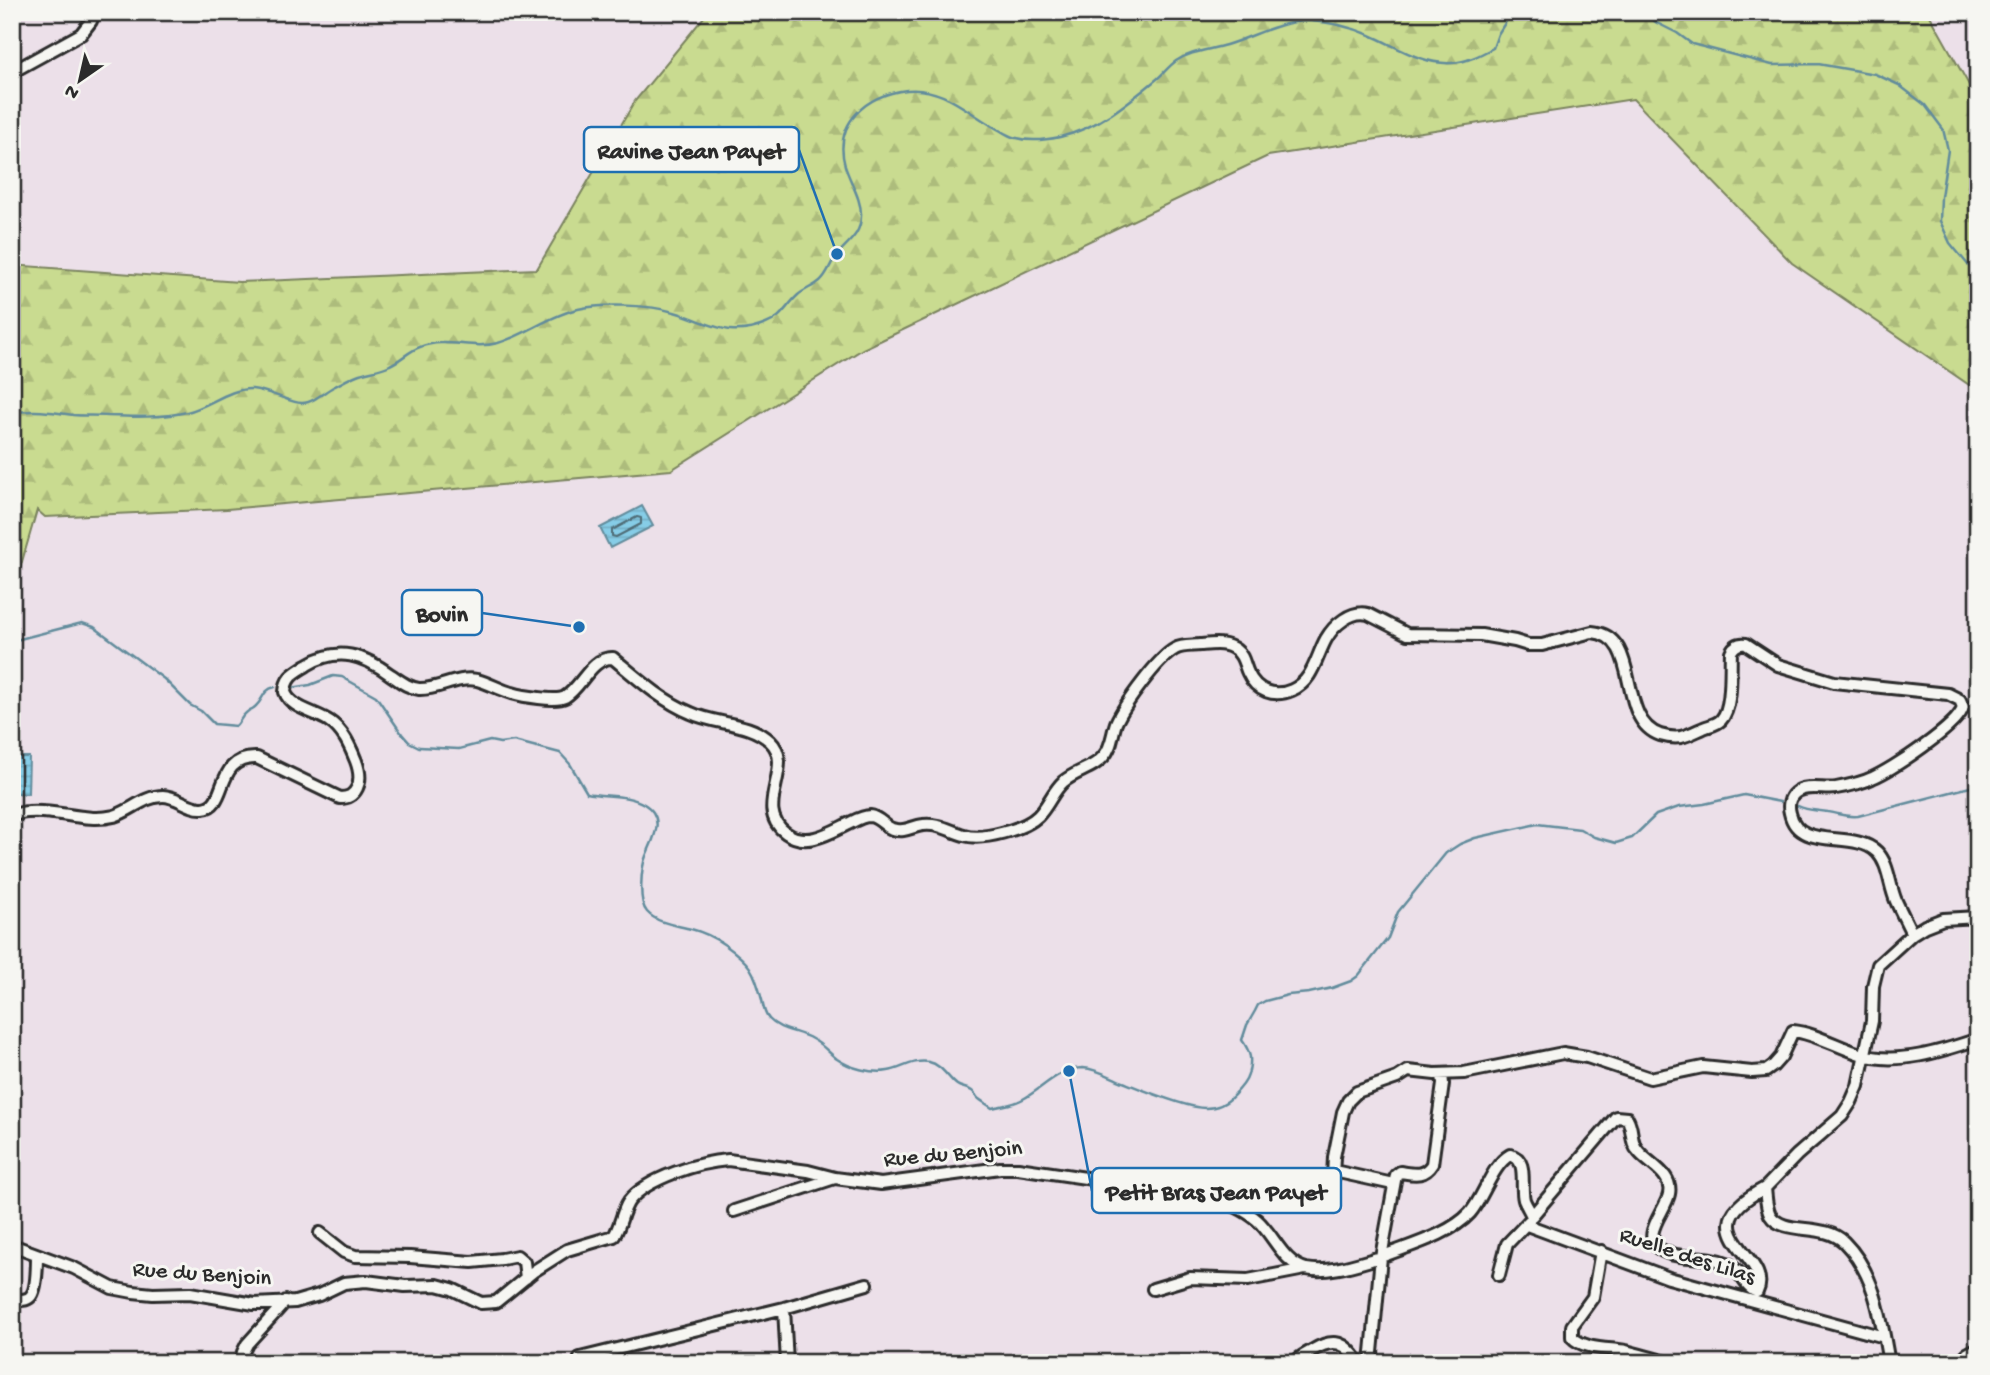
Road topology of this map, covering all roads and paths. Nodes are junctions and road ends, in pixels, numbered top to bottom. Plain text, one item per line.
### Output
1 (93, 12) edge
2 (12, 72) edge
3 (12, 816) edge
4 (1978, 918) edge
5 (1912, 934) junction
6 (1978, 1039) edge
7 (1864, 1056) junction
8 (1442, 1074) junction
9 (835, 1178) junction
10 (1393, 1184) junction
11 (1765, 1188) junction
12 (734, 1212) dead end
13 (1530, 1220) junction
14 (320, 1233) dead end
15 (12, 1245) edge
16 (1601, 1251) junction
17 (37, 1255) junction
18 (1381, 1257) junction
19 (1306, 1268) junction
20 (1499, 1275) dead end
21 (526, 1278) junction
22 (867, 1284) dead end
23 (1153, 1289) dead end
24 (1758, 1297) junction
25 (12, 1300) edge
26 (286, 1301) junction
27 (784, 1308) junction
28 (1884, 1337) junction
29 (1978, 1349) edge
30 (580, 1358) dead end
31 (241, 1363) edge
32 (787, 1363) edge
33 (1294, 1363) edge
34 (1359, 1363) edge
35 (1371, 1363) edge
36 (1670, 1363) edge
37 (1889, 1363) edge
38 (1959, 1363) edge

1 - 2 street
3 - 5 street
4 - 5 street
5 - 7 street
6 - 7 street
7 - 8 street
7 - 11 street
8 - 10 street
8 - 10 street
9 - 12 street, Rue du Benjoin
9 - 19 street, Rue du Benjoin
9 - 21 street, Rue du Benjoin
10 - 18 street
11 - 24 street
11 - 28 street
13 - 16 street, Ruelle des Lilas
13 - 18 street
13 - 20 street
13 - 24 street
14 - 21 street
15 - 17 street, Rue du Benjoin
16 - 24 street, Ruelle des Lilas
16 - 36 street, Ruelle des Lilas
17 - 25 street
17 - 26 street, Rue du Benjoin
18 - 19 street
18 - 35 street
19 - 23 street
21 - 26 street, Rue du Benjoin
22 - 27 street
24 - 28 street, Ruelle des Lilas
26 - 31 street, Rue du Benjoin
27 - 30 street
27 - 32 street
28 - 37 street
29 - 38 street
33 - 34 street

